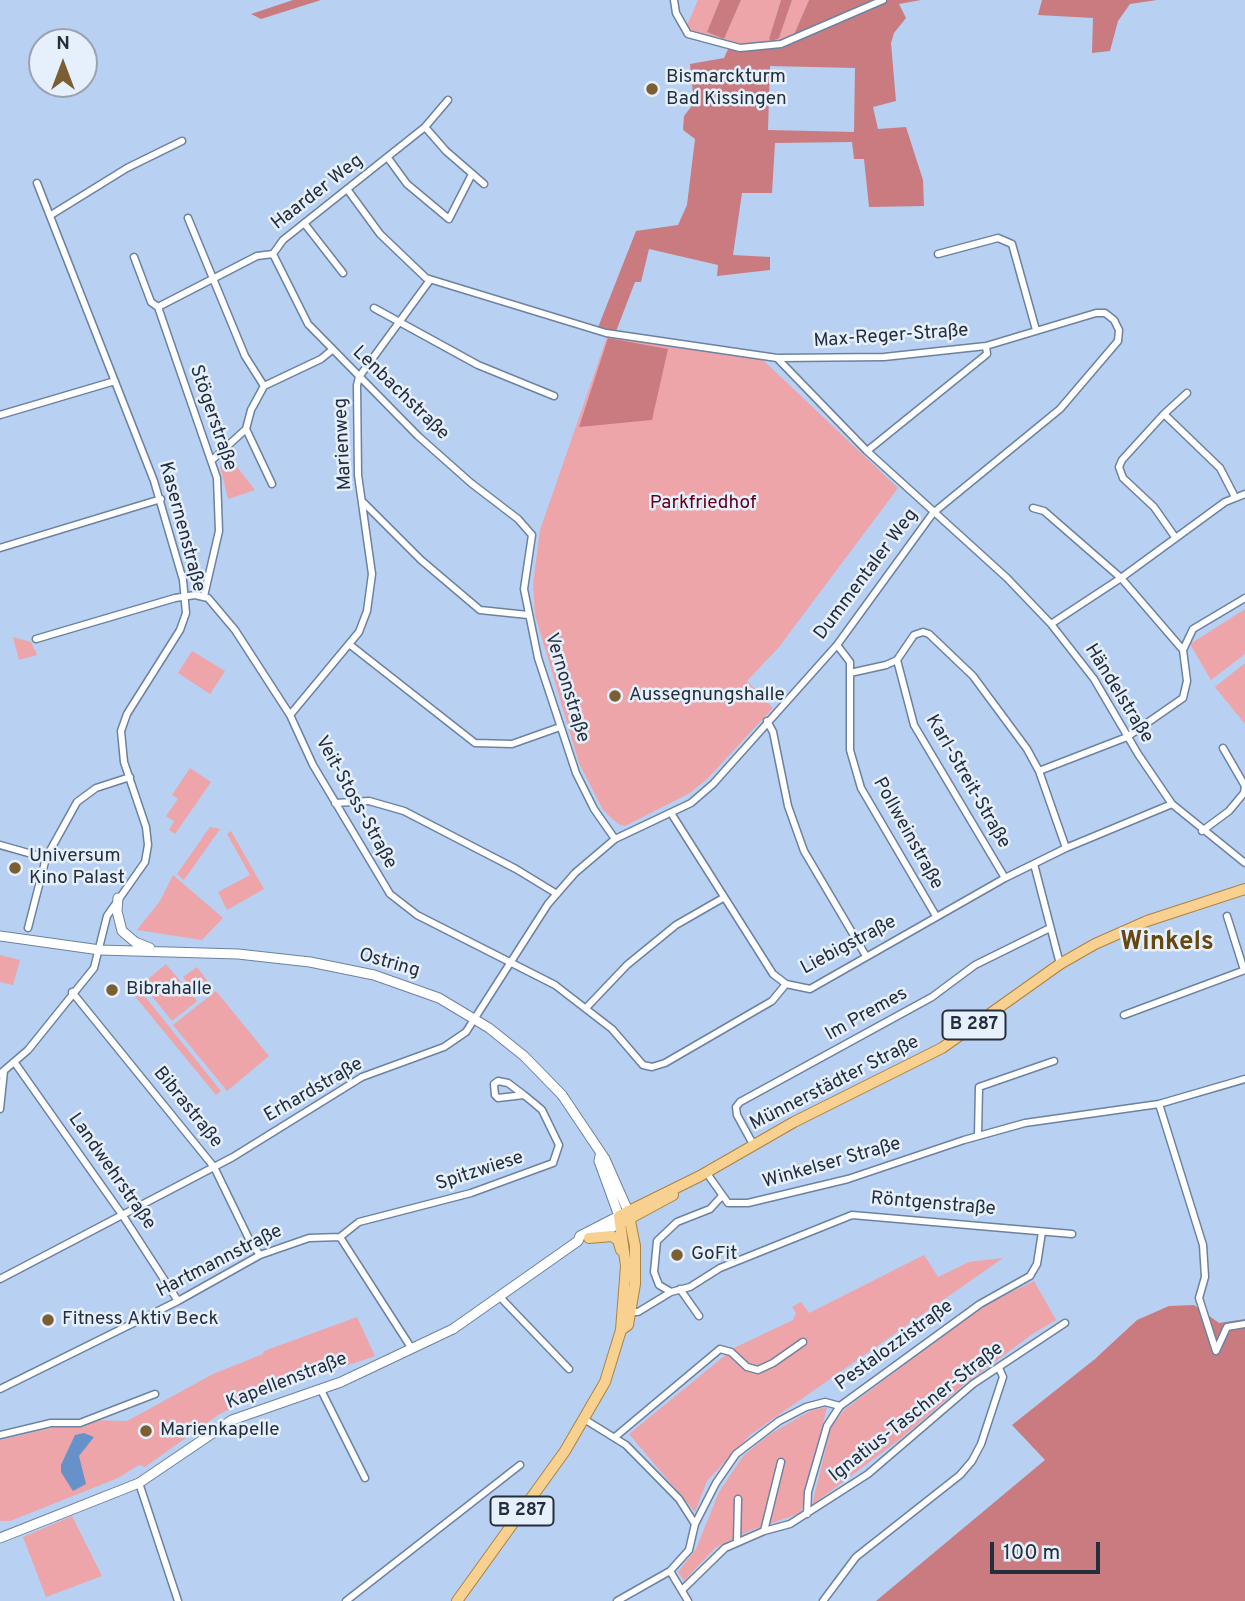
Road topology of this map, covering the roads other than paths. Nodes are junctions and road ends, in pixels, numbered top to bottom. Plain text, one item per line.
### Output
1 (674, 0) edge
2 (883, 0) edge
3 (448, 100) dead end
4 (425, 127) junction
5 (181, 141) dead end
6 (388, 158) junction
7 (472, 174) junction
8 (37, 183) dead end
9 (484, 184) dead end
10 (347, 189) junction
11 (51, 215) junction
12 (188, 218) dead end
13 (304, 223) junction
14 (273, 254) junction
15 (938, 254) dead end
16 (134, 257) dead end
17 (343, 273) dead end
18 (213, 279) junction
19 (430, 280) junction
20 (158, 307) junction
21 (374, 309) dead end
22 (399, 324) junction
23 (1036, 330) junction
24 (1119, 330) joint
25 (986, 346) junction
26 (332, 350) junction
27 (777, 358) junction
28 (359, 377) junction
29 (115, 381) junction
30 (264, 386) junction
31 (1187, 393) dead end
32 (554, 396) dead end
33 (1164, 414) junction
34 (0, 415) edge
35 (246, 429) junction
36 (867, 451) junction
37 (211, 461) junction
38 (272, 484) dead end
39 (1245, 494) edge
40 (1235, 497) junction
41 (160, 499) junction
42 (363, 502) junction
43 (1033, 508) dead end
44 (933, 513) junction
45 (532, 536) joint
46 (1175, 537) junction
47 (0, 548) edge
48 (1121, 578) junction
49 (204, 596) junction
50 (186, 597) junction
51 (1245, 598) edge
52 (528, 615) junction
53 (1051, 624) junction
54 (36, 639) dead end
55 (349, 644) junction
56 (836, 645) junction
57 (1183, 650) junction
58 (897, 660) junction
59 (850, 673) junction
60 (290, 715) junction
61 (767, 721) junction
62 (560, 727) junction
63 (1127, 737) junction
64 (1223, 748) dead end
65 (1040, 771) junction
66 (130, 777) junction
67 (335, 803) junction
68 (1172, 804) junction
69 (671, 813) junction
70 (1202, 831) junction
71 (615, 839) junction
72 (0, 845) edge
73 (1066, 848) junction
74 (46, 858) junction
75 (1245, 863) edge
76 (1034, 864) junction
77 (1004, 878) junction
78 (1245, 889) edge
79 (557, 894) junction
80 (118, 898) junction
81 (723, 898) junction
82 (936, 916) junction
83 (1227, 916) dead end
84 (29, 928) dead end
85 (1050, 929) junction
86 (0, 936) edge
87 (100, 950) junction
88 (159, 951) junction
89 (866, 956) junction
90 (510, 962) junction
91 (1060, 964) junction
92 (1245, 970) edge
93 (786, 984) junction
94 (72, 992) junction
95 (587, 1007) junction
96 (1124, 1015) dead end
97 (476, 1019) junction
98 (1054, 1061) dead end
99 (15, 1063) junction
100 (652, 1068) joint
101 (2, 1073) edge
102 (1245, 1079) edge
103 (523, 1095) dead end
104 (1159, 1104) junction
105 (0, 1109) edge
106 (978, 1136) junction
107 (754, 1146) junction
108 (214, 1167) junction
109 (703, 1174) junction
110 (722, 1197) junction
111 (123, 1216) junction
112 (625, 1217) junction
113 (1042, 1232) junction
114 (1072, 1234) dead end
115 (340, 1237) junction
116 (589, 1238) junction
117 (578, 1241) junction
118 (260, 1255) junction
119 (625, 1273) junction
120 (0, 1279) edge
121 (680, 1289) junction
122 (671, 1292) junction
123 (499, 1296) junction
124 (178, 1301) junction
125 (632, 1312) junction
126 (699, 1316) dead end
127 (1065, 1323) dead end
128 (1245, 1324) edge
129 (621, 1330) junction
130 (803, 1342) dead end
131 (412, 1349) junction
132 (999, 1368) junction
133 (569, 1369) dead end
134 (0, 1389) edge
135 (321, 1390) junction
136 (155, 1394) dead end
137 (840, 1406) junction
138 (584, 1419) junction
139 (0, 1435) edge
140 (615, 1437) junction
141 (781, 1462) dead end
142 (520, 1465) dead end
143 (365, 1478) dead end
144 (139, 1483) junction
145 (738, 1499) dead end
146 (807, 1514) junction
147 (695, 1524) junction
148 (764, 1531) junction
149 (0, 1538) edge
150 (737, 1542) junction
151 (670, 1572) junction
152 (682, 1590) junction
153 (178, 1601) edge
154 (346, 1601) edge
155 (457, 1601) edge
156 (617, 1601) edge
157 (688, 1601) edge
158 (823, 1601) edge

1 - 2 street
3 - 4 street, Haarder Weg
4 - 6 street, Haarder Weg
4 - 7 street
5 - 11 street
6 - 7 street
6 - 10 street, Haarder Weg
7 - 9 street
8 - 11 street, Kasernenstraße
10 - 13 street, Haarder Weg
10 - 19 street
11 - 29 street, Kasernenstraße
12 - 18 street
13 - 14 street, Haarder Weg
13 - 17 street
14 - 18 street, Haarder Weg
14 - 26 street, Lenbachstraße
15 - 23 street
16 - 20 street, Stögerstraße
18 - 20 street, Haarder Weg
18 - 30 street
19 - 22 street, Marienweg
19 - 27 street, Max-Reger-Straße
20 - 37 street, Stögerstraße
21 - 22 street
22 - 28 street, Marienweg
22 - 32 street
23 - 24 street, Max-Reger-Straße
23 - 25 street, Max-Reger-Straße
24 - 44 street, Dummentaler Weg
25 - 27 street, Max-Reger-Straße
25 - 36 street
26 - 28 street, Lenbachstraße
26 - 30 street
27 - 36 street, Händelstraße
28 - 42 street, Marienweg
28 - 45 street, Lenbachstraße
29 - 34 street
29 - 41 street, Kasernenstraße
30 - 35 street
31 - 33 street
33 - 40 street
33 - 46 street
35 - 37 street
35 - 38 street
36 - 44 street, Händelstraße
37 - 49 street, Stögerstraße
39 - 40 street
40 - 46 street
41 - 47 street
41 - 50 street, Kasernenstraße
42 - 52 street
42 - 55 street, Marienweg
43 - 48 street
44 - 53 street, Händelstraße
44 - 56 street, Dummentaler Weg
45 - 52 street, Vernonstraße
46 - 48 street
48 - 53 street
48 - 57 street
49 - 50 street
49 - 60 street
50 - 54 street
50 - 66 street, Kasernenstraße
51 - 57 street
52 - 62 street, Vernonstraße
53 - 63 street, Händelstraße
55 - 60 street
55 - 62 street
56 - 59 street, Pollweinstraße
56 - 61 street, Dummentaler Weg
57 - 63 street
58 - 59 street
58 - 65 street
58 - 77 street, Karl-Streit-Straße
59 - 82 street, Pollweinstraße
60 - 67 street, Veit-Stoss-Straße
61 - 69 street, Dummentaler Weg
61 - 89 street
62 - 71 street, Vernonstraße
63 - 65 street
63 - 68 street, Händelstraße
64 - 70 street
65 - 73 street
66 - 74 street
66 - 80 street, Kasernenstraße
67 - 79 street
67 - 90 street, Veit-Stoss-Straße
68 - 70 street, Händelstraße
68 - 73 street, Liebigstraße
69 - 71 street, Dummentaler Weg
69 - 81 street
70 - 75 street, Händelstraße
71 - 79 street, Erhardstraße
72 - 74 street
73 - 76 street, Liebigstraße
74 - 84 street
76 - 77 street, Liebigstraße
76 - 85 street
77 - 82 street, Liebigstraße
78 - 91 main road, Münnerstädter Straße / B 287
79 - 90 street, Erhardstraße
80 - 87 street, Kasernenstraße
80 - 88 main road
81 - 93 street
81 - 95 street
82 - 89 street, Liebigstraße
83 - 92 street
85 - 91 street
85 - 107 street, Im Premes
86 - 87 main road, Ostring
87 - 88 main road, Ostring
87 - 94 street, Kasernenstraße
88 - 97 main road, Ostring
89 - 93 street, Liebigstraße
90 - 95 street, Veit-Stoss-Straße
90 - 97 street, Erhardstraße
91 - 107 main road, Münnerstädter Straße / B 287
92 - 96 street
93 - 100 street, Liebigstraße
94 - 99 street, Kasernenstraße
94 - 108 street, Bibrastraße
95 - 100 street, Veit-Stoss-Straße
97 - 108 street, Erhardstraße
97 - 112 main road, Ostring
98 - 106 street
99 - 101 street, Kasernenstraße
99 - 111 street, Landwehrstraße
101 - 105 street
102 - 104 street, Winkelser Straße
103 - 115 street, Spitzwiese
104 - 106 street, Winkelser Straße
104 - 128 street
106 - 110 street, Winkelser Straße
107 - 109 main road, Münnerstädter Straße / B 287
108 - 111 street, Erhardstraße
108 - 118 street, Bibrastraße
109 - 110 street
109 - 112 main road, Münnerstädter Straße / B 287
110 - 122 street
111 - 120 street, Erhardstraße
111 - 124 street, Landwehrstraße
112 - 116 main road, Kapellenstraße
112 - 117 main road, Kapellenstraße
112 - 119 main road, Ostring / B 287
112 - 125 main road, Ostring / B 287
113 - 114 street, Röntgenstraße
113 - 121 street, Röntgenstraße
113 - 137 street, Pestalozzistraße
115 - 118 street, Hartmannstraße
115 - 131 street
116 - 117 main road, Kapellenstraße
116 - 119 main road
117 - 123 main road, Kapellenstraße
118 - 124 street, Hartmannstraße
119 - 129 main road, Ostring / B 287
121 - 122 street, Röntgenstraße
121 - 126 street
122 - 125 street, Röntgenstraße
123 - 131 main road, Kapellenstraße
123 - 133 street
124 - 134 street, Hartmannstraße
125 - 129 main road, Ostring / B 287
127 - 132 street, Ignatius-Taschner-Straße
129 - 138 main road, Ostring / B 287
130 - 140 street
131 - 135 main road, Kapellenstraße
132 - 146 street, Ignatius-Taschner-Straße
132 - 158 street
135 - 143 street
135 - 144 main road, Kapellenstraße
136 - 139 street
137 - 146 street
137 - 147 street, Pestalozzistraße
138 - 140 street
138 - 155 main road, Ostring / B 287
140 - 147 street
141 - 148 street
142 - 154 street
144 - 149 main road, Kapellenstraße
144 - 153 street
145 - 150 street
146 - 148 street, Ignatius-Taschner-Straße
147 - 151 street, Pestalozzistraße
148 - 150 street, Ignatius-Taschner-Straße
150 - 152 street, Ignatius-Taschner-Straße
151 - 152 street
151 - 156 street
152 - 157 street

